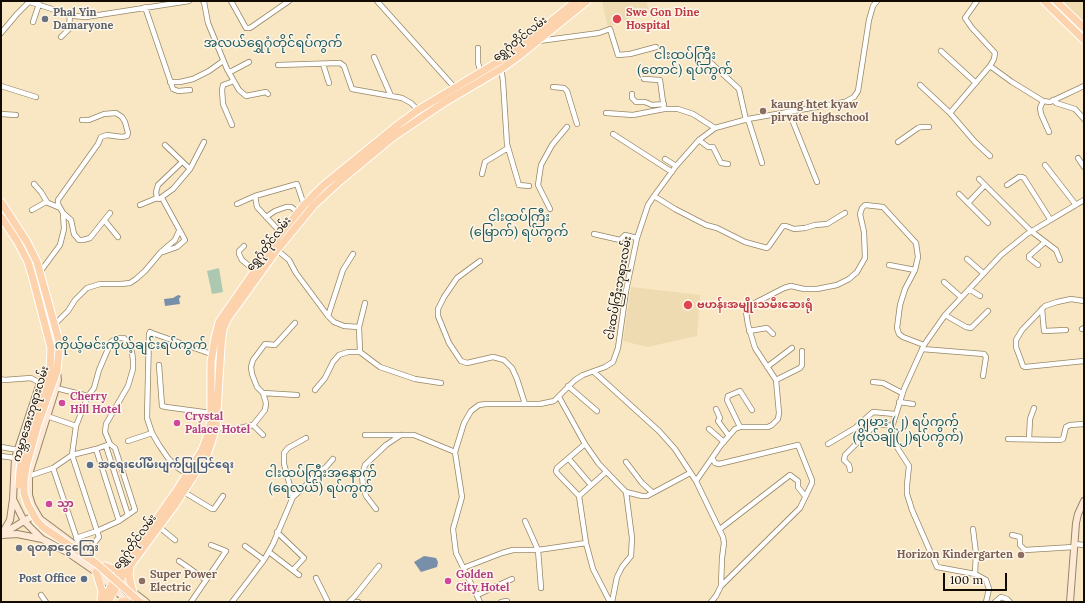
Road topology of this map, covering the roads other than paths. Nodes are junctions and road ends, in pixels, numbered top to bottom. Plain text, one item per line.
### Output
1 (30, 1) edge
2 (189, 1) edge
3 (203, 1) edge
4 (231, 1) edge
5 (289, 1) edge
6 (377, 1) edge
7 (576, 1) edge
8 (587, 1) edge
9 (877, 1) edge
10 (977, 1) edge
11 (1044, 1) edge
12 (1056, 1) edge
13 (39, 4) junction
14 (145, 7) junction
15 (1066, 10) junction
16 (70, 14) junction
17 (1060, 17) junction
18 (33, 22) dead end
19 (1084, 28) edge
20 (1, 33) edge
21 (61, 37) dead end
22 (1084, 40) edge
23 (537, 41) junction
24 (656, 47) dead end
25 (478, 48) dead end
26 (941, 51) dead end
27 (374, 57) dead end
28 (224, 60) junction
29 (249, 62) dead end
30 (711, 62) dead end
31 (323, 64) junction
32 (278, 65) dead end
33 (500, 65) junction
34 (990, 66) junction
35 (229, 71) junction
36 (481, 73) junction
37 (234, 80) junction
38 (644, 80) dead end
39 (170, 82) junction
40 (330, 83) dead end
41 (976, 83) junction
42 (920, 85) dead end
43 (1, 86) edge
44 (1084, 86) edge
45 (554, 87) dead end
46 (455, 88) junction
47 (190, 90) dead end
48 (268, 94) dead end
49 (632, 94) dead end
50 (391, 96) junction
51 (36, 97) dead end
52 (1053, 100) junction
53 (1043, 101) junction
54 (664, 106) junction
55 (418, 110) junction
56 (789, 112) junction
57 (606, 113) dead end
58 (950, 113) junction
59 (1, 114) edge
60 (16, 115) dead end
61 (747, 119) junction
62 (1084, 119) edge
63 (82, 120) dead end
64 (577, 124) dead end
65 (232, 125) dead end
66 (567, 127) dead end
67 (929, 127) dead end
68 (715, 128) junction
69 (1049, 132) dead end
70 (612, 134) dead end
71 (699, 140) junction
72 (204, 142) dead end
73 (898, 142) dead end
74 (165, 145) dead end
75 (508, 148) junction
76 (990, 156) dead end
77 (1078, 158) dead end
78 (665, 159) dead end
79 (182, 162) junction
80 (762, 163) dead end
81 (728, 164) dead end
82 (1045, 165) dead end
83 (676, 166) junction
84 (1084, 167) edge
85 (190, 169) junction
86 (672, 172) junction
87 (482, 174) dead end
88 (978, 179) dead end
89 (817, 182) dead end
90 (34, 184) dead end
91 (985, 185) junction
92 (1007, 185) dead end
93 (529, 186) dead end
94 (959, 194) dead end
95 (255, 196) junction
96 (654, 196) junction
97 (160, 198) junction
98 (1084, 200) edge
99 (47, 202) junction
100 (968, 203) junction
101 (237, 204) dead end
102 (2, 205) edge
103 (140, 205) dead end
104 (304, 205) junction
105 (1076, 205) junction
106 (60, 208) junction
107 (550, 209) dead end
108 (32, 210) dead end
109 (63, 212) junction
110 (298, 212) junction
111 (110, 213) dead end
112 (844, 213) dead end
113 (1, 217) edge
114 (266, 217) junction
115 (1050, 219) junction
116 (105, 221) junction
117 (988, 223) dead end
118 (179, 231) junction
119 (1031, 232) junction
120 (594, 234) dead end
121 (283, 236) junction
122 (118, 237) dead end
123 (637, 238) junction
124 (17, 241) junction
125 (27, 242) junction
126 (1045, 242) junction
127 (244, 246) dead end
128 (277, 250) junction
129 (161, 252) junction
130 (353, 254) dead end
131 (967, 259) dead end
132 (1060, 260) dead end
133 (480, 261) dead end
134 (889, 265) dead end
135 (1038, 265) dead end
136 (254, 270) junction
137 (915, 270) junction
138 (40, 272) junction
139 (983, 273) junction
140 (944, 282) dead end
141 (969, 289) junction
142 (980, 296) dead end
143 (961, 297) junction
144 (1084, 301) edge
145 (365, 303) dead end
146 (1042, 309) junction
147 (988, 311) dead end
148 (42, 313) junction
149 (52, 315) junction
150 (945, 315) junction
151 (328, 316) junction
152 (295, 323) dead end
153 (55, 324) junction
154 (359, 327) junction
155 (1066, 330) dead end
156 (749, 331) junction
157 (773, 334) dead end
158 (923, 347) junction
159 (792, 348) dead end
160 (802, 351) dead end
161 (360, 352) junction
162 (212, 355) junction
163 (220, 357) junction
164 (1084, 361) edge
165 (159, 365) dead end
166 (767, 367) junction
167 (53, 370) junction
168 (594, 372) junction
169 (983, 376) dead end
170 (1, 379) edge
171 (776, 380) junction
172 (874, 382) dead end
173 (40, 383) junction
174 (441, 383) dead end
175 (568, 386) junction
176 (56, 388) junction
177 (315, 390) dead end
178 (263, 393) junction
179 (902, 393) junction
180 (298, 395) dead end
181 (88, 396) junction
182 (559, 397) junction
183 (899, 402) junction
184 (525, 404) junction
185 (913, 404) dead end
186 (1034, 408) dead end
187 (716, 409) dead end
188 (752, 410) dead end
189 (597, 411) dead end
190 (211, 413) junction
191 (895, 414) junction
192 (47, 416) junction
193 (1084, 424) edge
194 (252, 425) junction
195 (76, 426) junction
196 (892, 426) junction
197 (740, 427) junction
198 (216, 428) junction
199 (709, 429) dead end
200 (152, 433) junction
201 (263, 435) dead end
202 (366, 435) dead end
203 (401, 435) junction
204 (729, 436) junction
205 (306, 438) dead end
206 (1008, 439) dead end
207 (1029, 439) junction
208 (128, 441) dead end
209 (724, 442) junction
210 (585, 444) junction
211 (828, 444) dead end
212 (108, 445) junction
213 (1, 448) edge
214 (96, 449) junction
215 (18, 450) junction
216 (456, 452) junction
217 (72, 455) junction
218 (1, 456) edge
219 (15, 458) junction
220 (712, 458) junction
221 (333, 459) dead end
222 (568, 459) junction
223 (626, 462) dead end
224 (53, 468) junction
225 (850, 470) dead end
226 (606, 472) junction
227 (690, 473) junction
228 (187, 474) junction
229 (29, 476) junction
230 (696, 481) junction
231 (591, 485) junction
232 (184, 492) junction
233 (626, 492) junction
234 (652, 492) junction
235 (223, 496) dead end
236 (579, 496) junction
237 (805, 496) junction
238 (293, 498) junction
239 (13, 499) junction
240 (1084, 501) edge
241 (376, 509) dead end
242 (37, 514) junction
243 (128, 515) junction
244 (24, 521) junction
245 (119, 521) junction
246 (525, 521) dead end
247 (159, 527) junction
248 (720, 529) junction
249 (973, 529) dead end
250 (97, 531) junction
251 (277, 532) junction
252 (1, 535) edge
253 (1012, 535) dead end
254 (76, 538) junction
255 (42, 539) junction
256 (175, 540) dead end
257 (586, 543) junction
258 (211, 545) dead end
259 (1084, 545) edge
260 (245, 546) dead end
261 (1074, 546) junction
262 (80, 548) junction
263 (538, 550) junction
264 (268, 552) junction
265 (86, 553) junction
266 (264, 560) junction
267 (180, 561) dead end
268 (128, 563) junction
269 (105, 566) junction
270 (379, 566) dead end
271 (463, 568) junction
272 (293, 570) junction
273 (96, 572) junction
274 (975, 574) junction
275 (299, 575) dead end
276 (119, 577) junction
277 (316, 578) dead end
278 (512, 579) dead end
279 (206, 580) junction
280 (721, 586) junction
281 (113, 588) junction
282 (541, 588) dead end
283 (133, 592) junction
284 (41, 595) dead end
285 (477, 595) junction
286 (507, 600) dead end
287 (46, 602) edge
288 (102, 602) edge
289 (108, 602) edge
290 (127, 602) edge
291 (140, 602) edge
292 (146, 602) edge
293 (191, 602) edge
294 (232, 602) edge
295 (328, 602) edge
296 (349, 602) edge
297 (480, 602) edge
298 (501, 602) edge
299 (611, 602) edge
300 (711, 602) edge
301 (986, 602) edge
302 (995, 602) edge
303 (1010, 602) edge
304 (1070, 602) edge

1 - 13 street
1 - 20 street
2 - 14 street
3 - 28 street
4 - 5 street
6 - 46 street
7 - 33 main road, ရွှေဂုံတိုင်လမ်း
8 - 23 main road, ရွှေဂုံတိုင်လမ်း
9 - 56 street, ငါးထပ်ကြီးဘုရားလမ်း
10 - 34 street
11 - 17 main road
12 - 15 main road
13 - 16 street
13 - 18 street
14 - 16 street
14 - 39 street
15 - 17 main road
15 - 19 main road
16 - 21 street
17 - 22 main road
23 - 24 street
23 - 33 main road, ရွှေဂုံတိုင်လမ်း
25 - 36 street
26 - 41 street
27 - 50 street
28 - 35 street
28 - 39 street
29 - 35 street
30 - 61 street
31 - 32 street
31 - 40 street
31 - 50 street
33 - 36 main road, ရွှေဂုံတိုင်လမ်း
33 - 75 street
33 - 121 main road, ရွှေဂုံတိုင်လမ်း
34 - 41 street
34 - 53 street
35 - 37 street
36 - 46 main road, ရွှေဂုံတိုင်လမ်း
37 - 48 street
37 - 65 street
38 - 54 street
39 - 47 street
41 - 58 street
42 - 58 street
43 - 51 street
44 - 52 street
45 - 64 street
46 - 55 main road, ရွှေဂုံတိုင်လမ်း
49 - 54 street
50 - 55 street
52 - 53 street
52 - 62 street
53 - 69 street
54 - 57 street
54 - 68 street
55 - 104 main road, ရွှေဂုံတိုင်လမ်း
56 - 61 street, ငါးထပ်ကြီးဘုရားလမ်း
56 - 89 street
58 - 76 street
59 - 60 street
61 - 68 street, ငါးထပ်ကြီးဘုရားလမ်း
61 - 80 street
63 - 106 street
66 - 107 street
67 - 73 street
68 - 71 street, ငါးထပ်ကြီးဘုရားလမ်း
70 - 86 street
71 - 81 street
71 - 83 street, ငါးထပ်ကြီးဘုရားလမ်း
72 - 85 street
74 - 79 street
75 - 87 street
75 - 93 street
77 - 84 street
78 - 83 street
79 - 85 street
79 - 97 street
82 - 105 street
83 - 86 street, ငါးထပ်ကြီးဘုရားလမ်း
85 - 97 street
86 - 96 street, ငါးထပ်ကြီးဘုရားလမ်း
88 - 91 street
90 - 99 street
91 - 100 street
91 - 119 street
92 - 115 street
94 - 100 street
95 - 101 street
95 - 104 street
95 - 114 street
96 - 112 street
96 - 123 street, ငါးထပ်ကြီးဘုရားလမ်း
97 - 103 street
97 - 118 street
98 - 105 street
99 - 106 street
99 - 108 street
100 - 117 street
102 - 125 main road, ကမ္ဘာအေးဘုရားလမ်း
104 - 110 main road, ရွှေဂုံတိုင်လမ်း
105 - 115 street
106 - 109 street
109 - 116 street
109 - 138 street
110 - 114 street
110 - 121 main road, ရွှေဂုံတိုင်လမ်း
111 - 116 street
113 - 124 main road, ကမ္ဘာအေးဘုရားလမ်း
114 - 121 street
115 - 119 street
116 - 122 street
118 - 129 street
118 - 129 street
119 - 126 street
119 - 139 street
120 - 123 street
121 - 128 main road, ရွှေဂုံတိုင်လမ်း
121 - 136 main road, ရွှေဂုံတိုင်လမ်း
123 - 168 street, ငါးထပ်ကြီးဘုရားလမ်း
124 - 125 main road
124 - 148 main road, ကမ္ဘာအေးဘုရားလမ်း
125 - 138 main road, ကမ္ဘာအေးဘုရားလမ်း
126 - 132 street
126 - 135 street
127 - 136 street
128 - 151 street
128 - 163 main road, ရွှေဂုံတိုင်လမ်း
129 - 153 street
130 - 151 street
131 - 139 street
133 - 184 street
134 - 137 street
136 - 162 main road, ရွှေဂုံတိုင်လမ်း
137 - 156 street
137 - 158 street
138 - 149 main road, ကမ္ဘာအေးဘုရားလမ်း
139 - 141 street
140 - 143 street
141 - 142 street
141 - 143 street
143 - 150 street
144 - 146 street
145 - 154 street
146 - 155 street
146 - 164 street
147 - 150 street
148 - 149 main road
148 - 167 main road, ကမ္ဘာအေးဘုရားလမ်း
149 - 153 main road, ကမ္ဘာအေးဘုရားလမ်း
150 - 158 street
151 - 154 street
152 - 178 street
153 - 167 main road, ကမ္ဘာအေးဘုရားလမ်း
154 - 161 street
156 - 157 street
156 - 166 street
158 - 169 street
158 - 179 street
159 - 166 street
160 - 171 street
161 - 174 street
161 - 177 street
162 - 163 street
162 - 190 main road, ရွှေဂုံတိုင်လမ်း
162 - 200 street
163 - 198 main road, ရွှေဂုံတိုင်လမ်း
165 - 190 street
166 - 171 street
167 - 173 main road
167 - 176 main road
167 - 290 main road, ကမ္ဘာအေးဘုရားလမ်း, bridge
167 - 291 main road, ကမ္ဘာအေးဘုရားလမ်း, bridge
168 - 175 street, ငါးထပ်ကြီးဘုရားလမ်း
168 - 227 street
170 - 173 street
171 - 197 street
172 - 179 street
173 - 215 main road
175 - 182 street, ငါးထပ်ကြီးဘုရားလမ်း
175 - 189 street
176 - 181 street
176 - 192 main road
178 - 180 street
178 - 194 street
179 - 183 street
181 - 195 street
181 - 212 street
182 - 184 street
182 - 210 street
183 - 185 street
183 - 191 street
184 - 216 street
186 - 207 street
187 - 204 street
188 - 197 street
190 - 228 main road, ရွှေဂုံတိုင်လမ်း
191 - 196 street
191 - 211 street
192 - 195 street
192 - 229 main road
193 - 207 street
194 - 198 street
194 - 201 street
195 - 217 street
196 - 225 street
196 - 274 street
197 - 204 street
198 - 232 main road, ရွှေဂုံတိုင်လမ်း
199 - 209 street
200 - 208 street
200 - 228 street
202 - 203 street
203 - 216 street
203 - 241 street
204 - 209 street
205 - 238 street
206 - 207 street
209 - 220 street
210 - 222 street
210 - 226 street
212 - 214 street
212 - 243 street
212 - 243 street
213 - 215 street
214 - 217 street
214 - 245 street
215 - 219 main road
216 - 271 street
217 - 224 street
217 - 250 street
218 - 219 street
219 - 239 main road
220 - 230 street
220 - 237 street
221 - 238 street
222 - 231 street
222 - 236 street
223 - 234 street
224 - 229 street
224 - 254 street
226 - 231 street
226 - 233 street
227 - 230 street
227 - 234 street
228 - 268 main road, ရွှေဂုံတိုင်လမ်း
229 - 242 main road
230 - 248 street
231 - 236 street
232 - 235 street
232 - 247 main road, ရွှေဂုံတိုင်လမ်း
233 - 234 street
233 - 299 street
236 - 257 street
237 - 248 street
237 - 280 street
238 - 251 street
239 - 244 main road
239 - 252 main road
240 - 261 main road
242 - 244 main road
242 - 262 main road
243 - 245 street
244 - 252 main road
244 - 255 main road
245 - 250 street
246 - 263 street
247 - 256 street
247 - 268 main road, ရွှေဂုံတိုင်လမ်း
248 - 280 street
249 - 274 street
250 - 254 street
250 - 265 street
251 - 264 street
251 - 272 street
252 - 255 main road
253 - 261 street
254 - 262 street
255 - 273 main road, ကမ္ဘာအေးဘုရားလမ်း
257 - 263 street
257 - 299 street
258 - 279 street
259 - 261 street
260 - 266 street
261 - 304 main road
262 - 265 main road
263 - 271 street
263 - 282 street
264 - 266 street
264 - 272 street
265 - 269 main road
266 - 294 street
267 - 279 street
268 - 269 main road
268 - 276 main road, ရွှေဂုံတိုင်လမ်း
268 - 283 main road
269 - 276 main road
270 - 296 street
271 - 285 street
272 - 275 street
273 - 281 main road, ကမ္ဘာအေးဘုရားလမ်း
273 - 288 main road
274 - 301 street
276 - 281 main road, ရွှေဂုံတိုင်လမ်း
276 - 283 main road
277 - 295 street
278 - 285 street
279 - 293 street
280 - 300 street
281 - 288 main road, ရွှေဂုံတိုင်လမ်း
281 - 289 main road, ရွှေဂုံတိုင်လမ်း
281 - 290 main road, ကမ္ဘာအေးဘုရားလမ်း
283 - 292 main road
284 - 287 street
285 - 297 street
286 - 298 street
302 - 303 street

